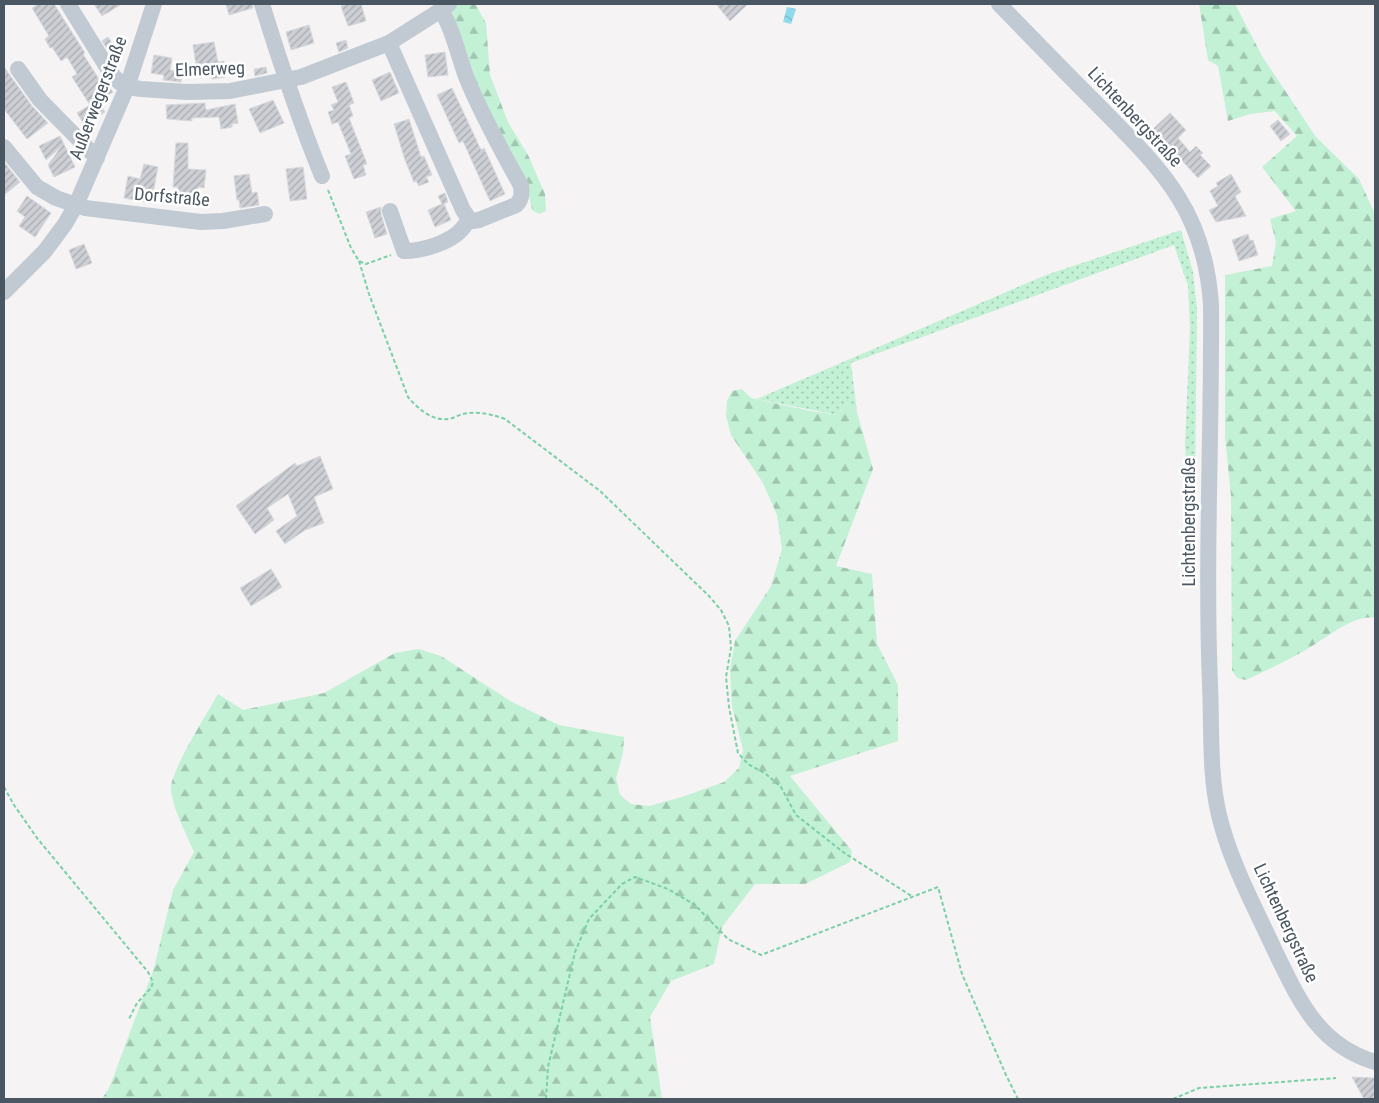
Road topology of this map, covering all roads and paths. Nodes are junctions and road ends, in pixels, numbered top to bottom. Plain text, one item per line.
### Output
1 (68, 4) edge
2 (154, 4) edge
3 (262, 4) edge
4 (999, 4) edge
5 (445, 7) edge
6 (389, 43) junction
7 (18, 69) dead end
8 (286, 81) junction
9 (127, 87) junction
10 (4, 147) edge
11 (97, 158) junction
12 (322, 176) joint
13 (76, 205) junction
14 (390, 211) dead end
15 (265, 214) dead end
16 (469, 219) junction
17 (404, 250) junction
18 (359, 262) junction
19 (6, 290) edge
20 (4, 788) edge
21 (913, 897) junction
22 (129, 1019) dead end
23 (1375, 1062) edge
24 (1336, 1078) dead end
25 (546, 1099) edge
26 (1018, 1099) edge
27 (1173, 1099) edge

1 - 9 street
2 - 9 street, Außerwegerstraße
3 - 8 street
4 - 23 street, Lichtenbergstraße
5 - 6 street, Elmerweg
5 - 16 street, Elmerweg
6 - 8 street, Elmerweg
6 - 16 street
7 - 11 street
8 - 9 street, Elmerweg
8 - 12 street
9 - 11 street, Außerwegerstraße
10 - 13 street
11 - 13 street, Außerwegerstraße
12 - 18 path
13 - 15 street, Dorfstraße
13 - 19 street, Außerwegerstraße
14 - 17 street
16 - 17 street
17 - 18 path
18 - 21 path
20 - 22 path
21 - 25 path
21 - 26 path
24 - 27 path

